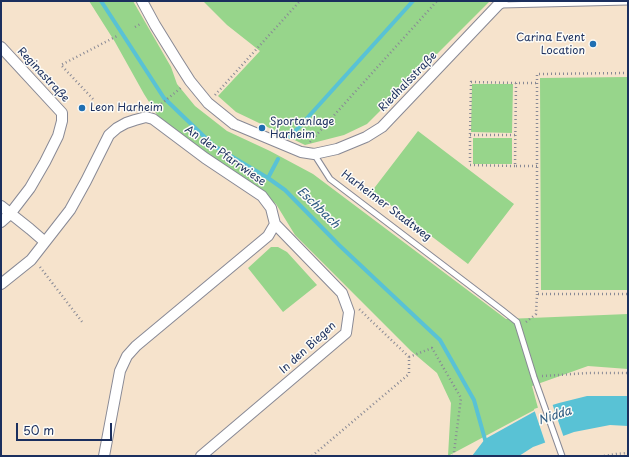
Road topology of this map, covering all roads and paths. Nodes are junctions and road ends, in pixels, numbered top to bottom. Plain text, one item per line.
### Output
1 (142, 1) edge
2 (300, 1) edge
3 (436, 1) edge
4 (628, 2) edge
5 (500, 3) edge
6 (119, 34) dead end
7 (1, 47) edge
8 (628, 73) edge
9 (516, 83) junction
10 (537, 83) junction
11 (173, 94) dead end
12 (93, 99) dead end
13 (208, 103) junction
14 (162, 104) dead end
15 (470, 135) junction
16 (516, 136) junction
17 (301, 152) junction
18 (314, 154) junction
19 (515, 166) junction
20 (537, 166) junction
21 (1, 206) edge
22 (10, 214) junction
23 (1, 222) edge
24 (275, 224) junction
25 (45, 242) junction
26 (32, 260) junction
27 (1, 284) edge
28 (537, 294) junction
29 (628, 294) edge
30 (357, 306) dead end
31 (82, 323) dead end
32 (519, 328) junction
33 (409, 357) junction
34 (628, 373) edge
35 (535, 379) junction
36 (628, 453) edge
37 (104, 456) edge
38 (202, 456) edge
39 (312, 456) edge
40 (453, 456) edge
41 (562, 456) edge
42 (604, 456) edge

1 - 13 street
2 - 13 path
3 - 17 path
4 - 5 lane
5 - 18 street, Riedhalsstraße
6 - 12 path
7 - 22 street, Reginastraße
8 - 10 path
9 - 10 path
9 - 15 path
9 - 16 path
10 - 20 path
11 - 14 path
13 - 17 street
15 - 16 path
15 - 19 path
16 - 19 path
17 - 18 street
18 - 32 lane, Harheimer Stadtweg
19 - 20 path
20 - 28 path
21 - 22 street
22 - 23 street, Reginastraße
22 - 25 street
24 - 25 street, An der Pfarrwiese
24 - 37 street
24 - 38 street, In den Biegen
25 - 26 street, An der Pfarrwiese
26 - 27 street, An der Pfarrwiese
26 - 31 path
28 - 29 path
28 - 32 path
30 - 33 path
32 - 35 lane, Harheimer Stadtweg
33 - 39 path
33 - 40 path
34 - 35 path
35 - 41 lane, Harheimer Stadtweg
36 - 42 path

